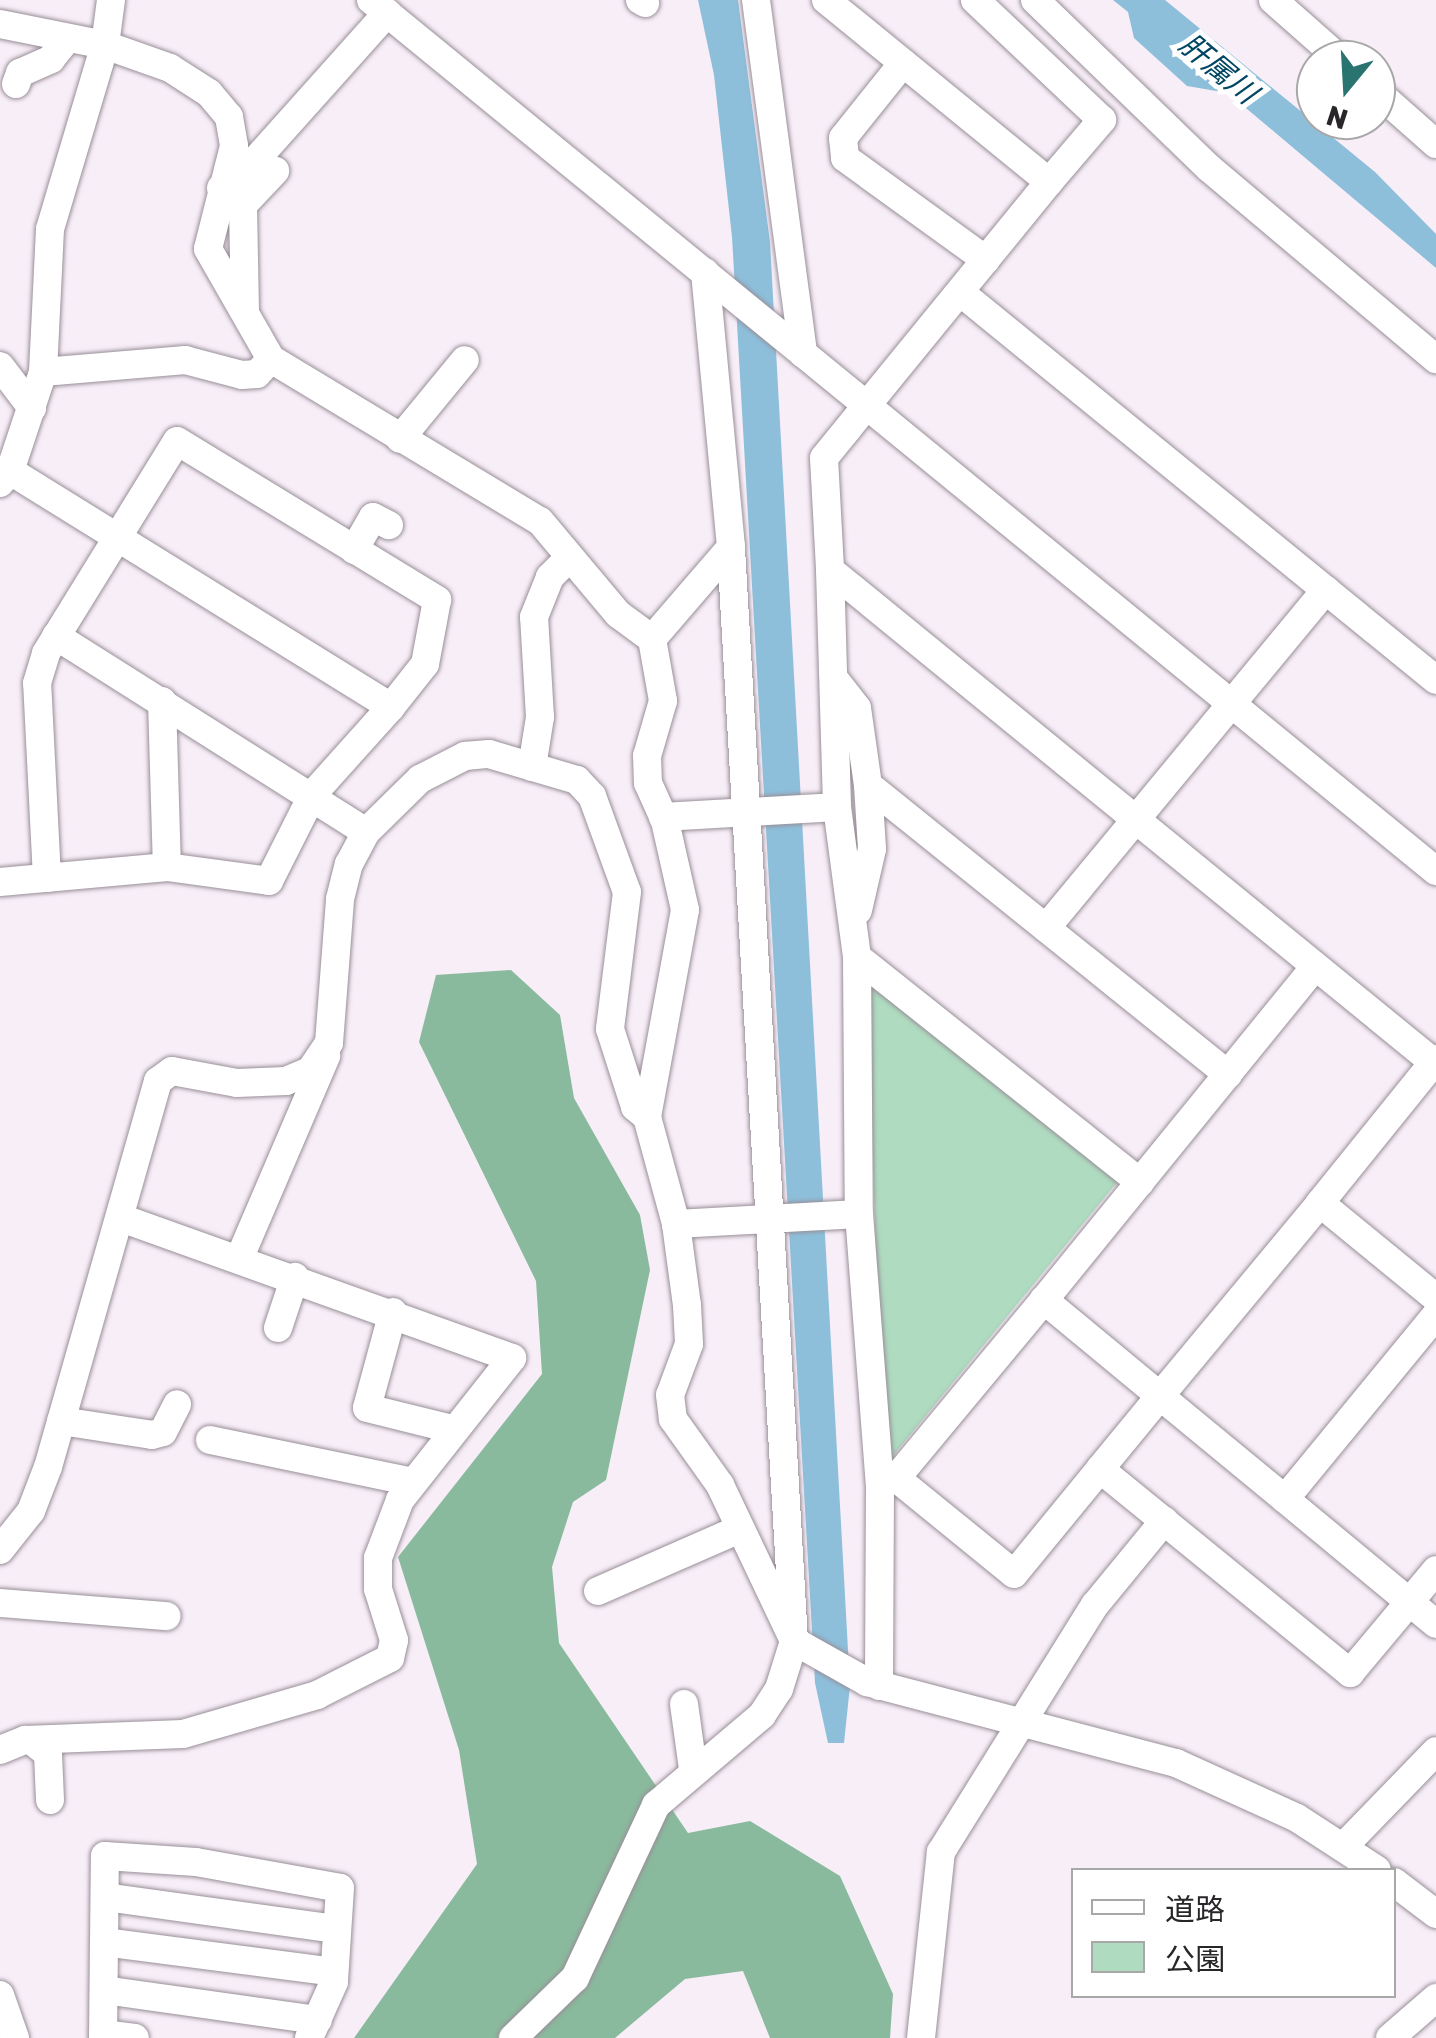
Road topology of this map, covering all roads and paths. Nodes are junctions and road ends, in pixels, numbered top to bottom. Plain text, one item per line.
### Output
1 (111, 0) edge
2 (756, 0) edge
3 (826, 0) edge
4 (975, 0) edge
5 (1035, 0) edge
6 (1273, 0) edge
7 (389, 8) edge
8 (0, 24) edge
9 (68, 38) junction
10 (1318, 40) edge
11 (105, 45) junction
12 (903, 63) junction
13 (16, 84) dead end
14 (1396, 109) edge
15 (1436, 144) edge
16 (275, 171) dead end
17 (1048, 182) junction
18 (221, 188) junction
19 (986, 260) junction
20 (705, 272) junction
21 (960, 292) junction
22 (245, 317) junction
23 (799, 351) junction
24 (271, 359) junction
25 (465, 360) dead end
26 (1436, 360) edge
27 (0, 366) edge
28 (43, 372) junction
29 (868, 406) junction
30 (32, 408) junction
31 (400, 440) junction
32 (5, 477) edge
33 (389, 525) dead end
34 (118, 538) junction
35 (731, 547) junction
36 (354, 550) junction
37 (570, 557) junction
38 (830, 570) junction
39 (1326, 590) junction
40 (56, 636) junction
41 (652, 640) junction
42 (1436, 680) edge
43 (836, 681) junction
44 (162, 702) junction
45 (1229, 702) junction
46 (392, 707) junction
47 (532, 767) junction
48 (868, 785) junction
49 (313, 794) junction
50 (827, 808) junction
51 (748, 812) junction
52 (664, 817) junction
53 (1132, 822) junction
54 (366, 832) junction
55 (167, 867) junction
56 (1436, 871) edge
57 (47, 878) junction
58 (0, 882) edge
59 (1046, 928) junction
60 (854, 929) junction
61 (857, 958) junction
62 (1314, 967) junction
63 (329, 1043) junction
64 (1435, 1060) edge
65 (323, 1072) junction
66 (1228, 1074) junction
67 (647, 1117) junction
68 (295, 1174) dead end
69 (1140, 1182) junction
70 (1320, 1203) junction
71 (848, 1214) junction
72 (771, 1217) junction
73 (121, 1218) junction
74 (676, 1224) junction
75 (240, 1256) junction
76 (295, 1276) junction
77 (1436, 1298) edge
78 (1044, 1300) junction
79 (393, 1312) junction
80 (1436, 1315) edge
81 (278, 1328) dead end
82 (1160, 1396) junction
83 (176, 1404) dead end
84 (61, 1421) junction
85 (452, 1429) junction
86 (210, 1440) dead end
87 (1100, 1469) junction
88 (413, 1482) junction
89 (888, 1482) junction
90 (1285, 1499) junction
91 (1164, 1521) junction
92 (740, 1529) junction
93 (0, 1550) edge
94 (1436, 1570) edge
95 (598, 1591) dead end
96 (0, 1603) edge
97 (1410, 1603) junction
98 (166, 1616) dead end
99 (1436, 1624) edge
100 (800, 1644) junction
101 (873, 1684) junction
102 (684, 1704) dead end
103 (1017, 1724) junction
104 (32, 1740) junction
105 (0, 1750) edge
106 (1436, 1751) edge
107 (692, 1769) junction
108 (50, 1800) dead end
109 (1344, 1846) junction
110 (1374, 1868) edge
111 (1396, 1884) edge
112 (105, 1898) junction
113 (1436, 1914) edge
114 (337, 1928) junction
115 (104, 1942) junction
116 (334, 1972) junction
117 (104, 1990) junction
118 (0, 1995) edge
119 (1436, 1998) edge
120 (314, 2029) edge
121 (104, 2036) edge
122 (14, 2038) edge
123 (135, 2038) edge
124 (513, 2038) edge
125 (921, 2038) edge
126 (1390, 2038) edge

1 - 11 street
2 - 23 street
3 - 12 street
4 - 17 street
5 - 26 street
6 - 10 street
7 - 18 street
7 - 20 street
8 - 9 street
9 - 11 street
9 - 13 street
11 - 18 street
11 - 28 street
12 - 17 street
12 - 19 street
14 - 15 street
16 - 22 street
17 - 19 street
18 - 22 street
19 - 21 street
20 - 23 street
20 - 35 street
21 - 29 street
21 - 39 street
22 - 24 street
23 - 29 street
24 - 28 street
24 - 31 street
25 - 31 street
27 - 30 street
28 - 30 street
29 - 38 street
29 - 45 street
30 - 32 street
31 - 37 street
32 - 34 street
33 - 36 street
34 - 36 street
34 - 40 street
34 - 46 street
35 - 41 street
35 - 51 street
36 - 46 street
37 - 41 street
37 - 47 street
38 - 43 street
38 - 53 street
39 - 42 street
39 - 45 street
40 - 44 street
40 - 57 street
41 - 52 street
43 - 48 street
43 - 50 street
44 - 49 street
44 - 55 street
45 - 53 street
45 - 56 street
46 - 49 street
47 - 54 street
47 - 67 street
48 - 59 street
48 - 60 street
49 - 54 street
49 - 55 street
50 - 51 street
50 - 60 street
51 - 52 street
51 - 72 street
52 - 67 street
53 - 59 street
53 - 62 street
54 - 63 street
55 - 57 street
57 - 58 street
59 - 66 street
60 - 61 street
61 - 69 street
61 - 71 street
62 - 64 street
62 - 66 street
63 - 65 street
63 - 73 street
64 - 70 street
65 - 68 street
65 - 75 street
66 - 69 street
67 - 74 street
69 - 78 street
70 - 77 street
70 - 82 street
71 - 72 street
71 - 89 street
72 - 74 street
72 - 100 street
73 - 75 street
73 - 84 street
74 - 92 street
75 - 76 street
76 - 79 street
76 - 81 street
78 - 82 street
78 - 89 street
79 - 85 street
79 - 85 street
80 - 90 street
82 - 87 street
82 - 90 street
83 - 84 street
84 - 93 street
85 - 88 street
86 - 88 street
87 - 89 street
87 - 91 street
88 - 104 street
89 - 101 street
90 - 97 street
91 - 97 street
91 - 103 street
92 - 95 street
92 - 100 street
94 - 97 street
96 - 98 street
97 - 99 street
100 - 101 street
100 - 107 street
101 - 103 street
102 - 107 street
103 - 109 street
103 - 125 street
104 - 105 street
104 - 108 street
106 - 109 street
107 - 124 street
109 - 110 street
111 - 113 street
112 - 114 street
112 - 114 street
112 - 115 street
114 - 116 street
115 - 116 street
115 - 117 street
116 - 120 street
117 - 120 street
117 - 121 street
118 - 122 street
119 - 126 street
121 - 123 street

